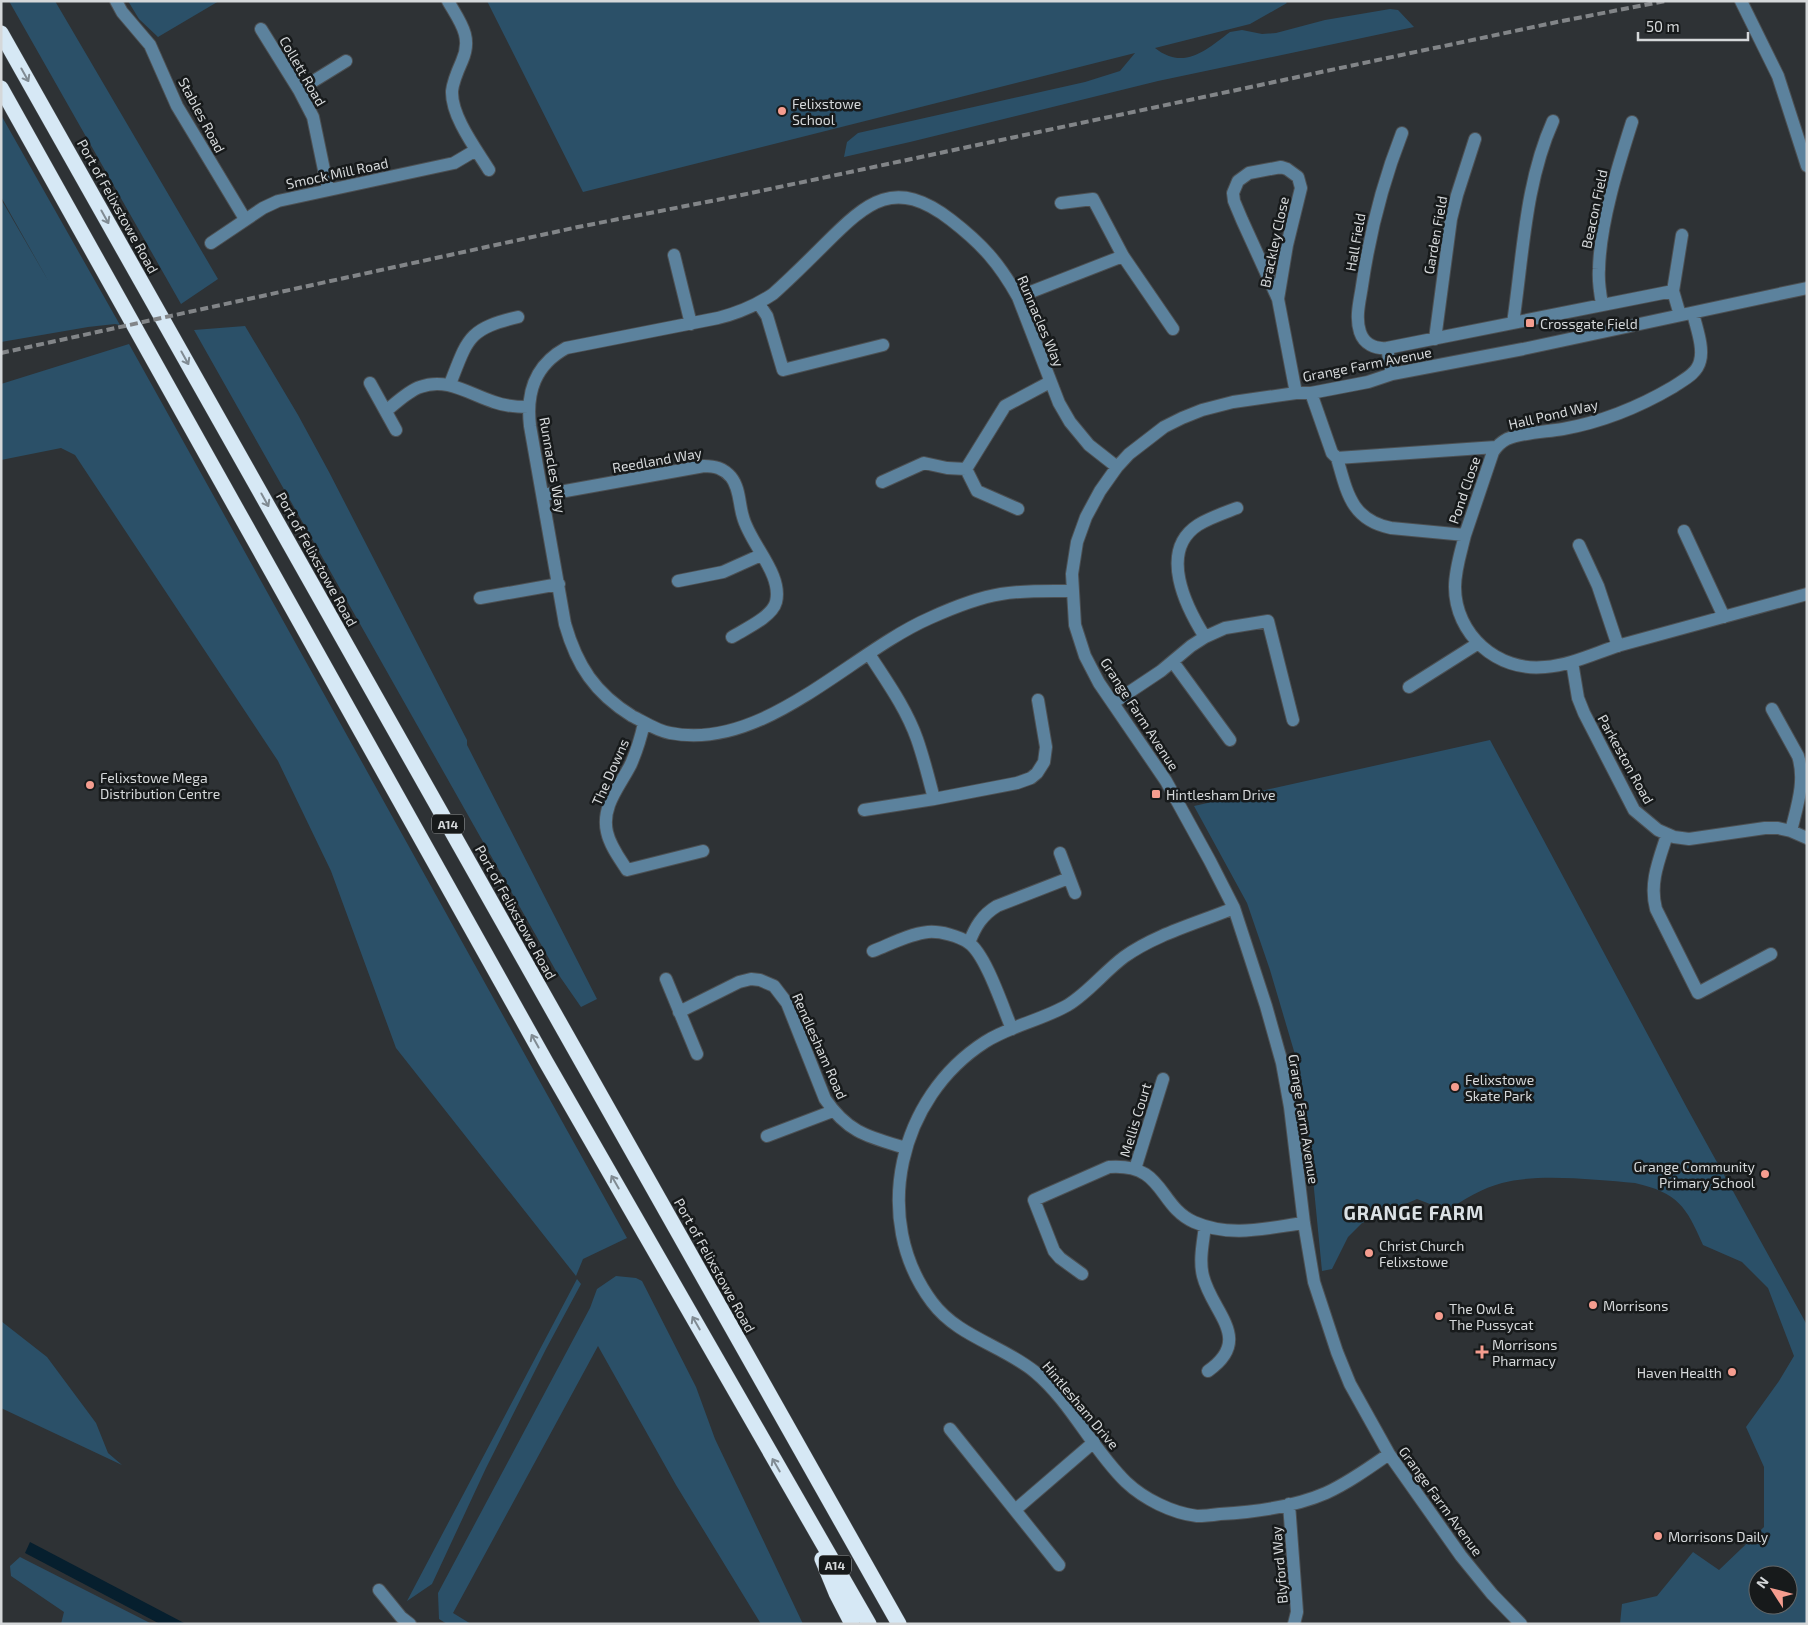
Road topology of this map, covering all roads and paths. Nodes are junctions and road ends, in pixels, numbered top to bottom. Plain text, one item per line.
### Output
1 (116, 1) edge
2 (448, 1) edge
3 (1743, 6) edge
4 (261, 29) dead end
5 (1, 33) edge
6 (346, 61) dead end
7 (1, 88) edge
8 (300, 90) junction
9 (1553, 121) dead end
10 (1632, 122) dead end
11 (1402, 133) dead end
12 (1475, 138) dead end
13 (1803, 143) edge
14 (476, 150) junction
15 (1807, 166) edge
16 (490, 170) dead end
17 (328, 189) junction
18 (1061, 203) dead end
19 (245, 219) junction
20 (1682, 235) dead end
21 (211, 243) dead end
22 (674, 255) dead end
23 (1123, 256) junction
24 (1807, 288) edge
25 (1673, 291) junction
26 (1018, 297) junction
27 (1278, 299) junction
28 (759, 304) junction
29 (1602, 304) junction
30 (1686, 314) junction
31 (518, 317) dead end
32 (1513, 323) junction
33 (691, 324) junction
34 (1173, 329) dead end
35 (1435, 339) junction
36 (883, 345) dead end
37 (1384, 348) junction
38 (1392, 374) junction
39 (1050, 382) junction
40 (370, 384) dead end
41 (450, 384) junction
42 (1296, 393) junction
43 (1311, 393) junction
44 (528, 407) junction
45 (386, 411) junction
46 (396, 430) dead end
47 (1496, 447) junction
48 (1337, 458) junction
49 (1117, 467) junction
50 (966, 469) junction
51 (882, 482) dead end
52 (543, 495) junction
53 (1018, 508) dead end
54 (1237, 508) dead end
55 (1684, 531) dead end
56 (1465, 535) junction
57 (1579, 545) dead end
58 (761, 554) junction
59 (678, 581) dead end
60 (559, 584) junction
61 (1073, 591) junction
62 (1806, 594) edge
63 (480, 598) dead end
64 (1724, 617) junction
65 (1205, 637) junction
66 (732, 638) dead end
67 (1477, 644) junction
68 (1618, 646) junction
69 (869, 654) junction
70 (1173, 662) junction
71 (1572, 662) junction
72 (1409, 687) dead end
73 (1038, 700) dead end
74 (1113, 703) junction
75 (1772, 709) dead end
76 (1293, 720) dead end
77 (644, 723) junction
78 (1230, 740) dead end
79 (934, 799) junction
80 (864, 810) dead end
81 (1791, 831) junction
82 (1667, 835) junction
83 (1807, 838) edge
84 (704, 851) dead end
85 (1060, 853) dead end
86 (1069, 878) junction
87 (1075, 893) dead end
88 (1234, 908) junction
89 (969, 943) junction
90 (873, 951) dead end
91 (1771, 954) dead end
92 (666, 979) dead end
93 (679, 1012) junction
94 (1012, 1029) junction
95 (697, 1054) dead end
96 (1163, 1079) dead end
97 (833, 1111) junction
98 (767, 1136) dead end
99 (906, 1148) junction
100 (1135, 1169) junction
101 (1304, 1223) junction
102 (1205, 1226) junction
103 (1082, 1274) dead end
104 (1208, 1371) dead end
105 (950, 1430) dead end
106 (1094, 1442) junction
107 (1389, 1454) junction
108 (1289, 1504) junction
109 (800, 1507) junction
110 (1015, 1510) junction
111 (1060, 1565) dead end
112 (378, 1590) dead end
113 (899, 1621) edge
114 (410, 1624) edge
115 (852, 1624) edge
116 (869, 1624) edge
117 (1294, 1624) edge
118 (1520, 1624) edge

1 - 19 street, Stables Road
2 - 14 street
3 - 13 street
4 - 8 street, Collett Road
5 -> 113 highway, Port of Felixstowe Road / A14
6 - 8 street
109 -> 7 highway, A14
8 - 17 street, Collett Road
9 - 32 street
10 - 29 street, Beacon Field
11 - 37 street, Hall Field
12 - 35 street, Garden Field
13 - 15 street
14 - 16 street
14 - 17 street, Smock Mill Road
17 - 19 street, Smock Mill Road
18 - 23 street
19 - 21 street, Smock Mill Road
20 - 25 street
22 - 33 street
23 - 26 street
23 - 34 street
24 - 30 street, Grange Farm Avenue
25 - 29 street, Grange Farm Avenue
25 - 30 street, Hall Pond Way
26 - 28 street, Runnacles Way
26 - 39 street, Runnacles Way
27 - 27 street, Brackley Close
27 - 42 street, Brackley Close
28 - 33 street, Runnacles Way
28 - 36 street
29 - 32 street, Grange Farm Avenue
30 - 38 street, Grange Farm Avenue
30 - 47 street, Hall Pond Way
31 - 41 street
32 - 35 street, Grange Farm Avenue
33 - 44 street, Runnacles Way
35 - 37 street, Grange Farm Avenue
37 - 38 street
38 - 43 street, Grange Farm Avenue
39 - 49 street, Runnacles Way
39 - 50 street
40 - 45 street
41 - 44 street
41 - 45 street
42 - 43 street, Grange Farm Avenue
42 - 49 street, Grange Farm Avenue
43 - 48 street, Pond Close
44 - 52 street, Runnacles Way
45 - 46 street
47 - 48 street, Pond Close
47 - 56 street, Pond Close
48 - 56 street, Pond Close
49 - 61 street, Grange Farm Avenue
50 - 51 street
50 - 53 street
52 - 58 street, Reedland Way
52 - 60 street, Runnacles Way
54 - 65 street
55 - 64 street
56 - 67 street
57 - 68 street
58 - 59 street
58 - 66 street, Reedland Way
60 - 63 street
60 - 77 street, Runnacles Way
61 - 69 street, Runnacles Way
61 - 74 street, Grange Farm Avenue
62 - 64 street
64 - 68 street
65 - 70 street
65 - 76 street
67 - 71 street
67 - 72 street
68 - 71 street
69 - 77 street, Runnacles Way
69 - 79 street
70 - 74 street
70 - 78 street
71 - 82 street, Parkeston Road
73 - 79 street
74 - 88 street, Grange Farm Avenue
75 - 81 street
77 - 84 street, The Downs
79 - 80 street
81 - 82 street, Parkeston Road
81 - 83 street, Parkeston Road
82 - 91 street
85 - 86 street
86 - 87 street
86 - 89 street
88 - 94 street, Hintlesham Drive
88 - 101 street, Grange Farm Avenue
89 - 90 street
89 - 94 street
92 - 93 street
93 - 95 street
93 - 97 street, Rendlesham Road
94 - 99 street, Hintlesham Drive
96 - 100 street, Mellis Court
97 - 98 street
97 - 99 street, Rendlesham Road
99 - 106 street, Hintlesham Drive
100 - 102 street
100 - 103 street
101 - 102 street
101 - 107 street, Grange Farm Avenue
102 - 104 street
105 - 110 street
106 - 108 street, Hintlesham Drive
106 - 110 street
107 - 108 street, Hintlesham Drive
107 - 118 street, Grange Farm Avenue
108 - 117 street, Blyford Way
109 - 115 highway
109 - 116 highway, A14
110 - 111 street
112 - 114 street

